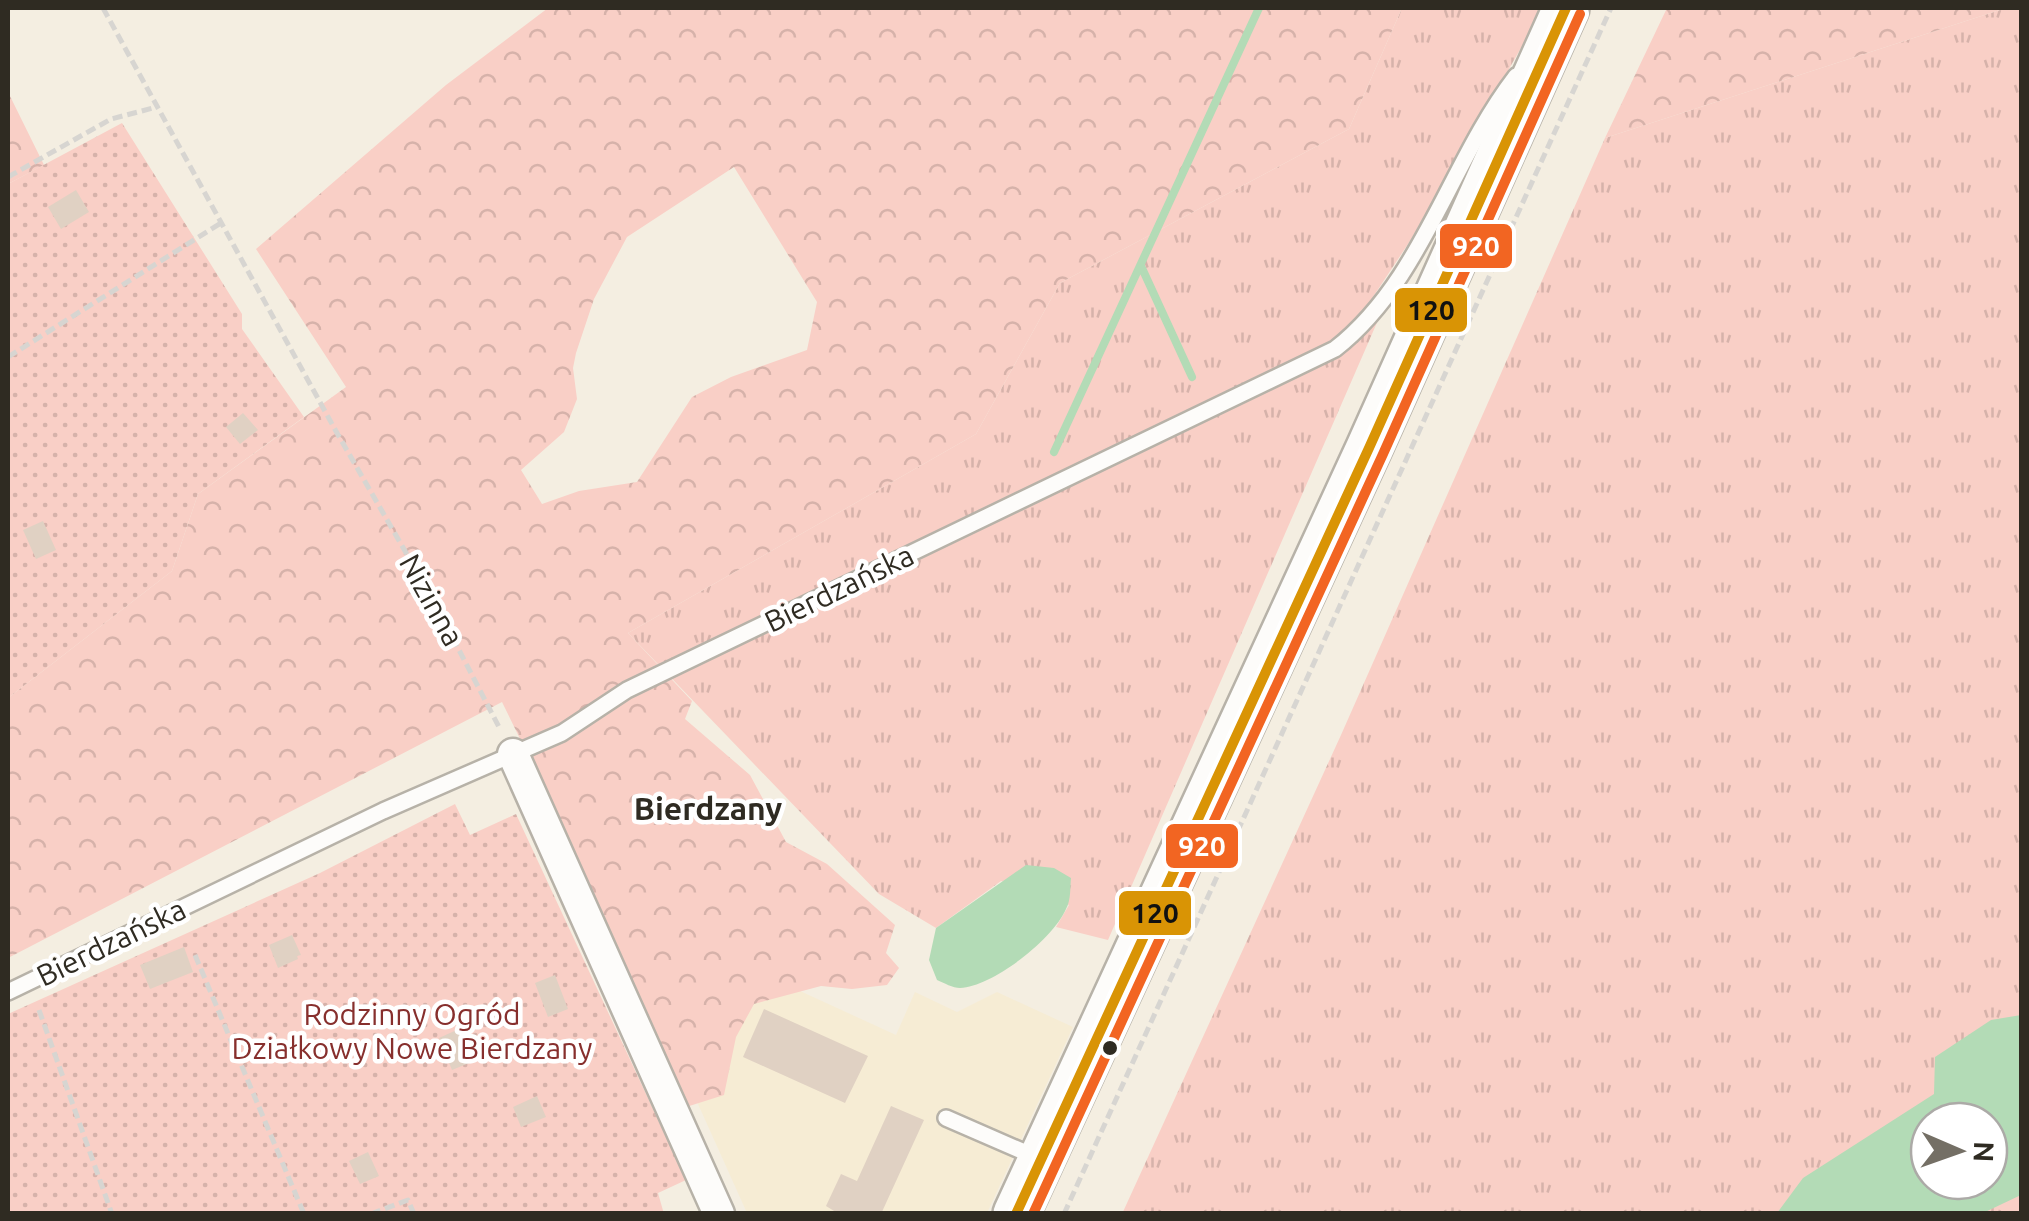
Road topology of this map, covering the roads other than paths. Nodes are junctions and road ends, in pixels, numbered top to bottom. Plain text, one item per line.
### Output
1 (1566, 8) edge
2 (1548, 48) junction
3 (513, 754) junction
4 (8, 992) edge
5 (946, 1118) dead end
6 (1042, 1160) junction
7 (719, 1214) edge
8 (1016, 1214) edge

1 - 2 street
2 - 3 lane, Bierdzańska
2 - 6 street
3 - 4 lane, Bierdzańska
3 - 7 street
5 - 6 lane
6 - 8 street

